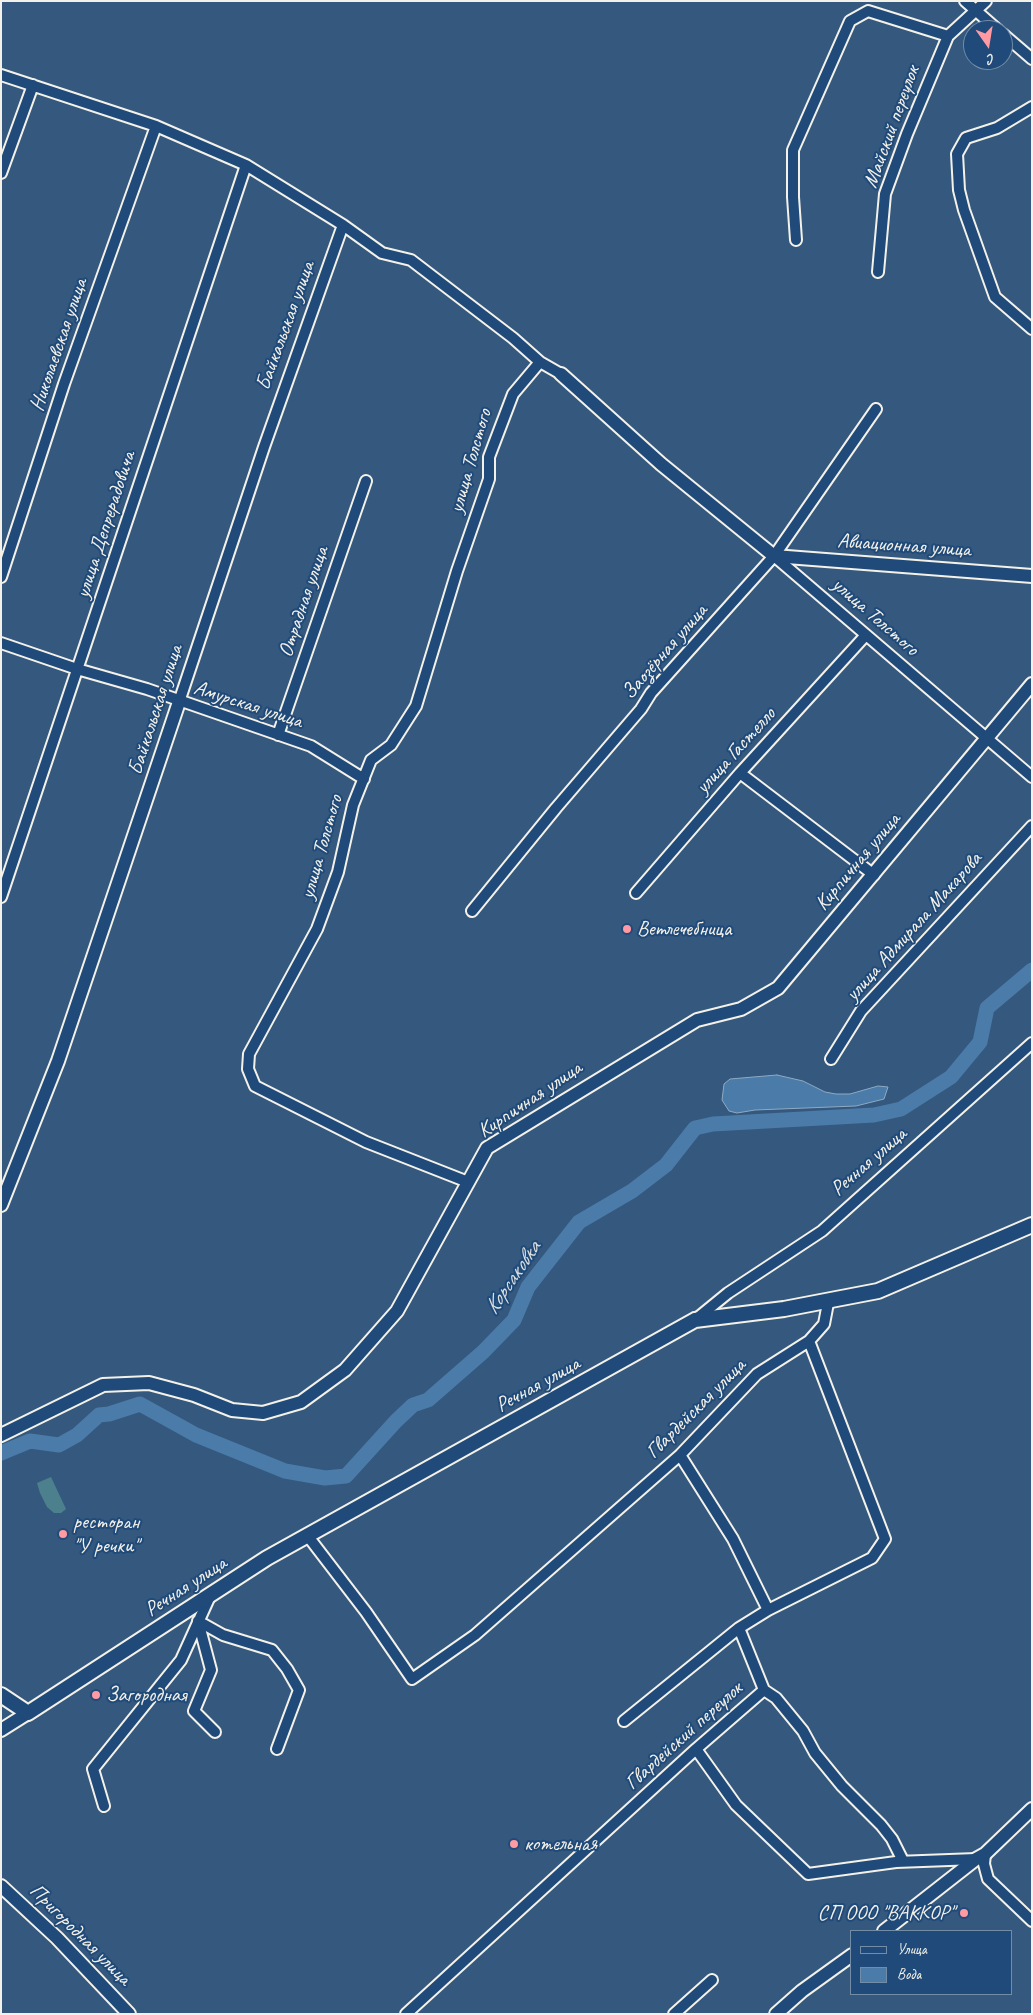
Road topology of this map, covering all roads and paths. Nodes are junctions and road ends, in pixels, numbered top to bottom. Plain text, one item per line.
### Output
1 (965, 1) edge
2 (986, 1) edge
3 (976, 12) junction
4 (986, 20) edge
5 (948, 36) junction
6 (1013, 43) edge
7 (1032, 59) edge
8 (1, 75) edge
9 (33, 86) junction
10 (1032, 107) edge
11 (156, 126) junction
12 (246, 164) junction
13 (1, 173) edge
14 (343, 225) junction
15 (796, 240) dead end
16 (878, 272) dead end
17 (1032, 329) edge
18 (540, 362) junction
19 (561, 374) joint
20 (876, 408) dead end
21 (366, 481) dead end
22 (774, 556) junction
23 (1032, 576) edge
24 (1, 577) edge
25 (866, 635) junction
26 (1, 642) edge
27 (78, 669) junction
28 (1032, 684) edge
29 (179, 702) junction
30 (278, 735) junction
31 (986, 738) junction
32 (740, 773) junction
33 (1032, 777) edge
34 (364, 779) junction
35 (1032, 826) edge
36 (874, 875) junction
37 (636, 893) dead end
38 (1, 898) edge
39 (472, 911) dead end
40 (1032, 1043) edge
41 (831, 1059) dead end
42 (468, 1182) junction
43 (1, 1205) edge
44 (1032, 1225) edge
45 (828, 1303) junction
46 (695, 1320) junction
47 (809, 1341) junction
48 (1, 1435) edge
49 (680, 1455) junction
50 (307, 1535) junction
51 (210, 1595) junction
52 (768, 1610) junction
53 (198, 1621) junction
54 (739, 1628) junction
55 (764, 1690) junction
56 (1, 1695) edge
57 (28, 1713) junction
58 (624, 1721) dead end
59 (1, 1730) edge
60 (215, 1732) dead end
61 (277, 1748) dead end
62 (696, 1750) junction
63 (104, 1806) dead end
64 (1032, 1810) edge
65 (980, 1857) junction
66 (903, 1862) junction
67 (1, 1886) edge
68 (1032, 1920) edge
69 (885, 1930) edge
70 (850, 1956) edge
71 (712, 1980) dead end
72 (129, 2014) edge
73 (406, 2014) edge
74 (674, 2014) edge
75 (776, 2014) edge

1 - 3 street
2 - 3 street, Майский переулок
3 - 4 street
3 - 5 street, Майский переулок
5 - 15 street
5 - 16 street, Майский переулок
6 - 7 street
8 - 9 street
9 - 11 street
9 - 13 street
10 - 17 street
11 - 12 street
11 - 24 street, Николаевская улица
12 - 14 street
12 - 27 street, улица Депрерадовича
14 - 18 street
14 - 29 street, Байкальская улица
18 - 19 street, улица Толстого
18 - 34 street, улица Толстого
19 - 22 street, улица Толстого
20 - 22 street, Заозёрная улица
21 - 30 street, Отрадная улица
22 - 23 street, Авиационная улица
22 - 25 street, улица Толстого
22 - 39 street, Заозёрная улица
25 - 31 street, улица Толстого
25 - 32 street, улица Гастелло
26 - 27 street, Амурская улица
27 - 29 street, Амурская улица
27 - 38 street, улица Депрерадовича
28 - 31 street, Кирпичная улица
29 - 30 street, Амурская улица
29 - 43 street, Байкальская улица
30 - 34 street, Амурская улица
31 - 33 street, улица Толстого
31 - 36 street, Кирпичная улица
32 - 36 street
32 - 37 street, улица Гастелло
34 - 42 street, улица Толстого
35 - 41 street, улица Адмирала Макарова
36 - 42 street, Кирпичная улица
40 - 46 street, Речная улица
42 - 48 street, Кирпичная улица
44 - 45 main road
45 - 46 main road
45 - 47 street, Гвардейская улица
46 - 50 main road, Речная улица
47 - 49 street, Гвардейская улица
47 - 52 street
49 - 50 street, Гвардейская улица
49 - 52 street
50 - 51 main road, Речная улица
51 - 53 street
51 - 57 main road, Речная улица
52 - 54 street
53 - 60 street
53 - 61 street
53 - 63 street
54 - 55 street, Гвардейский переулок
54 - 58 street
55 - 62 street, Гвардейский переулок
55 - 66 street
56 - 57 main road
57 - 59 street
62 - 66 street
62 - 73 street, Гвардейский переулок
64 - 65 street
65 - 66 street
65 - 68 street
65 - 69 street
67 - 72 street, Пригородная улица
70 - 75 street
71 - 74 street

